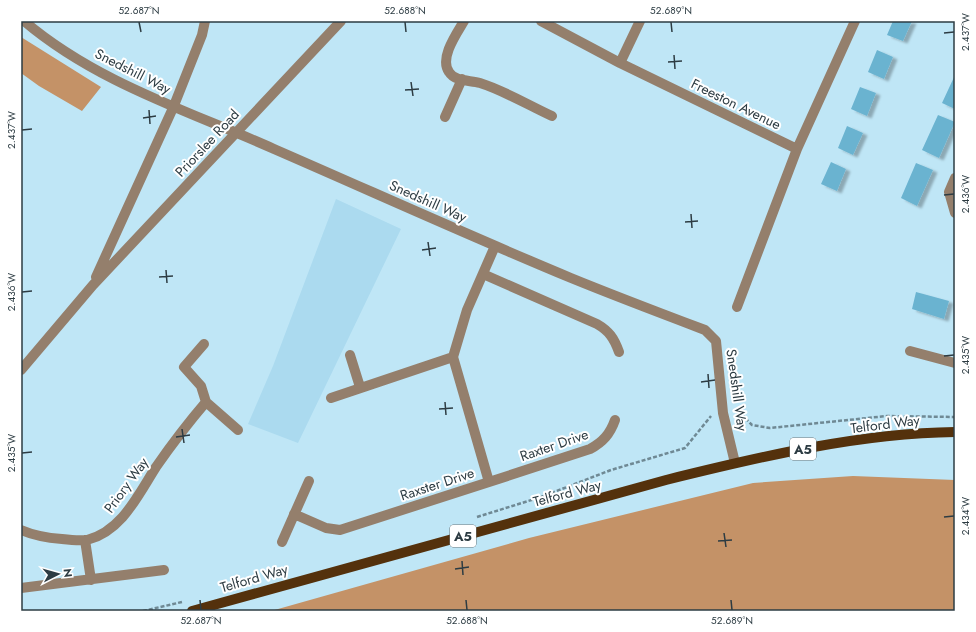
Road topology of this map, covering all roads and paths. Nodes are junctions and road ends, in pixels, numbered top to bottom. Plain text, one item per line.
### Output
1 (24, 21) edge
2 (205, 21) edge
3 (341, 21) edge
4 (464, 21) edge
5 (540, 21) edge
6 (640, 21) edge
7 (855, 21) edge
8 (620, 63) junction
9 (462, 79) junction
10 (173, 108) junction
11 (552, 116) dead end
12 (445, 117) dead end
13 (236, 132) junction
14 (797, 149) junction
15 (955, 178) edge
16 (955, 213) edge
17 (495, 246) junction
18 (483, 274) junction
19 (92, 285) junction
20 (737, 307) dead end
21 (204, 344) dead end
22 (910, 351) dead end
23 (619, 352) dead end
24 (350, 355) dead end
25 (453, 357) junction
26 (955, 364) edge
27 (21, 370) edge
28 (360, 387) junction
29 (331, 398) dead end
30 (206, 402) junction
31 (733, 412) dead end
32 (712, 415) dead end
33 (955, 417) edge
34 (615, 420) dead end
35 (238, 430) dead end
36 (955, 432) edge
37 (735, 463) junction
38 (309, 481) dead end
39 (489, 482) junction
40 (294, 514) junction
41 (476, 518) dead end
42 (21, 530) edge
43 (85, 540) junction
44 (282, 542) dead end
45 (164, 570) dead end
46 (91, 580) junction
47 (21, 588) edge
48 (185, 602) dead end
49 (143, 611) edge
50 (192, 611) edge

1 - 10 street, Snedshill Way
2 - 10 street, Priorslee Road
3 - 13 street, Priorslee Road
4 - 9 street
5 - 8 street, Freeston Avenue
6 - 8 street
7 - 14 street
8 - 14 street, Freeston Avenue
9 - 11 street
9 - 12 street
10 - 13 street, Snedshill Way
10 - 19 street, Priorslee Road
13 - 17 street, Snedshill Way
13 - 19 street, Priorslee Road
14 - 20 street
15 - 16 street
17 - 18 street
17 - 37 street, Snedshill Way
18 - 23 street
18 - 25 street
19 - 27 street, Priorslee Road
21 - 30 street
22 - 26 street
24 - 28 street
25 - 28 street
25 - 39 street, Raxster Drive
28 - 29 street
30 - 35 street
30 - 43 street, Priory Way
31 - 33 path
32 - 41 path
34 - 39 street, Raxter Drive
36 - 37 main road, Telford Way / A5
37 - 50 main road, Telford Way / A5
38 - 40 street
39 - 40 street, Raxster Drive
40 - 44 street
42 - 43 street, Priory Way
43 - 46 street
45 - 46 street
46 - 47 street
48 - 49 path

